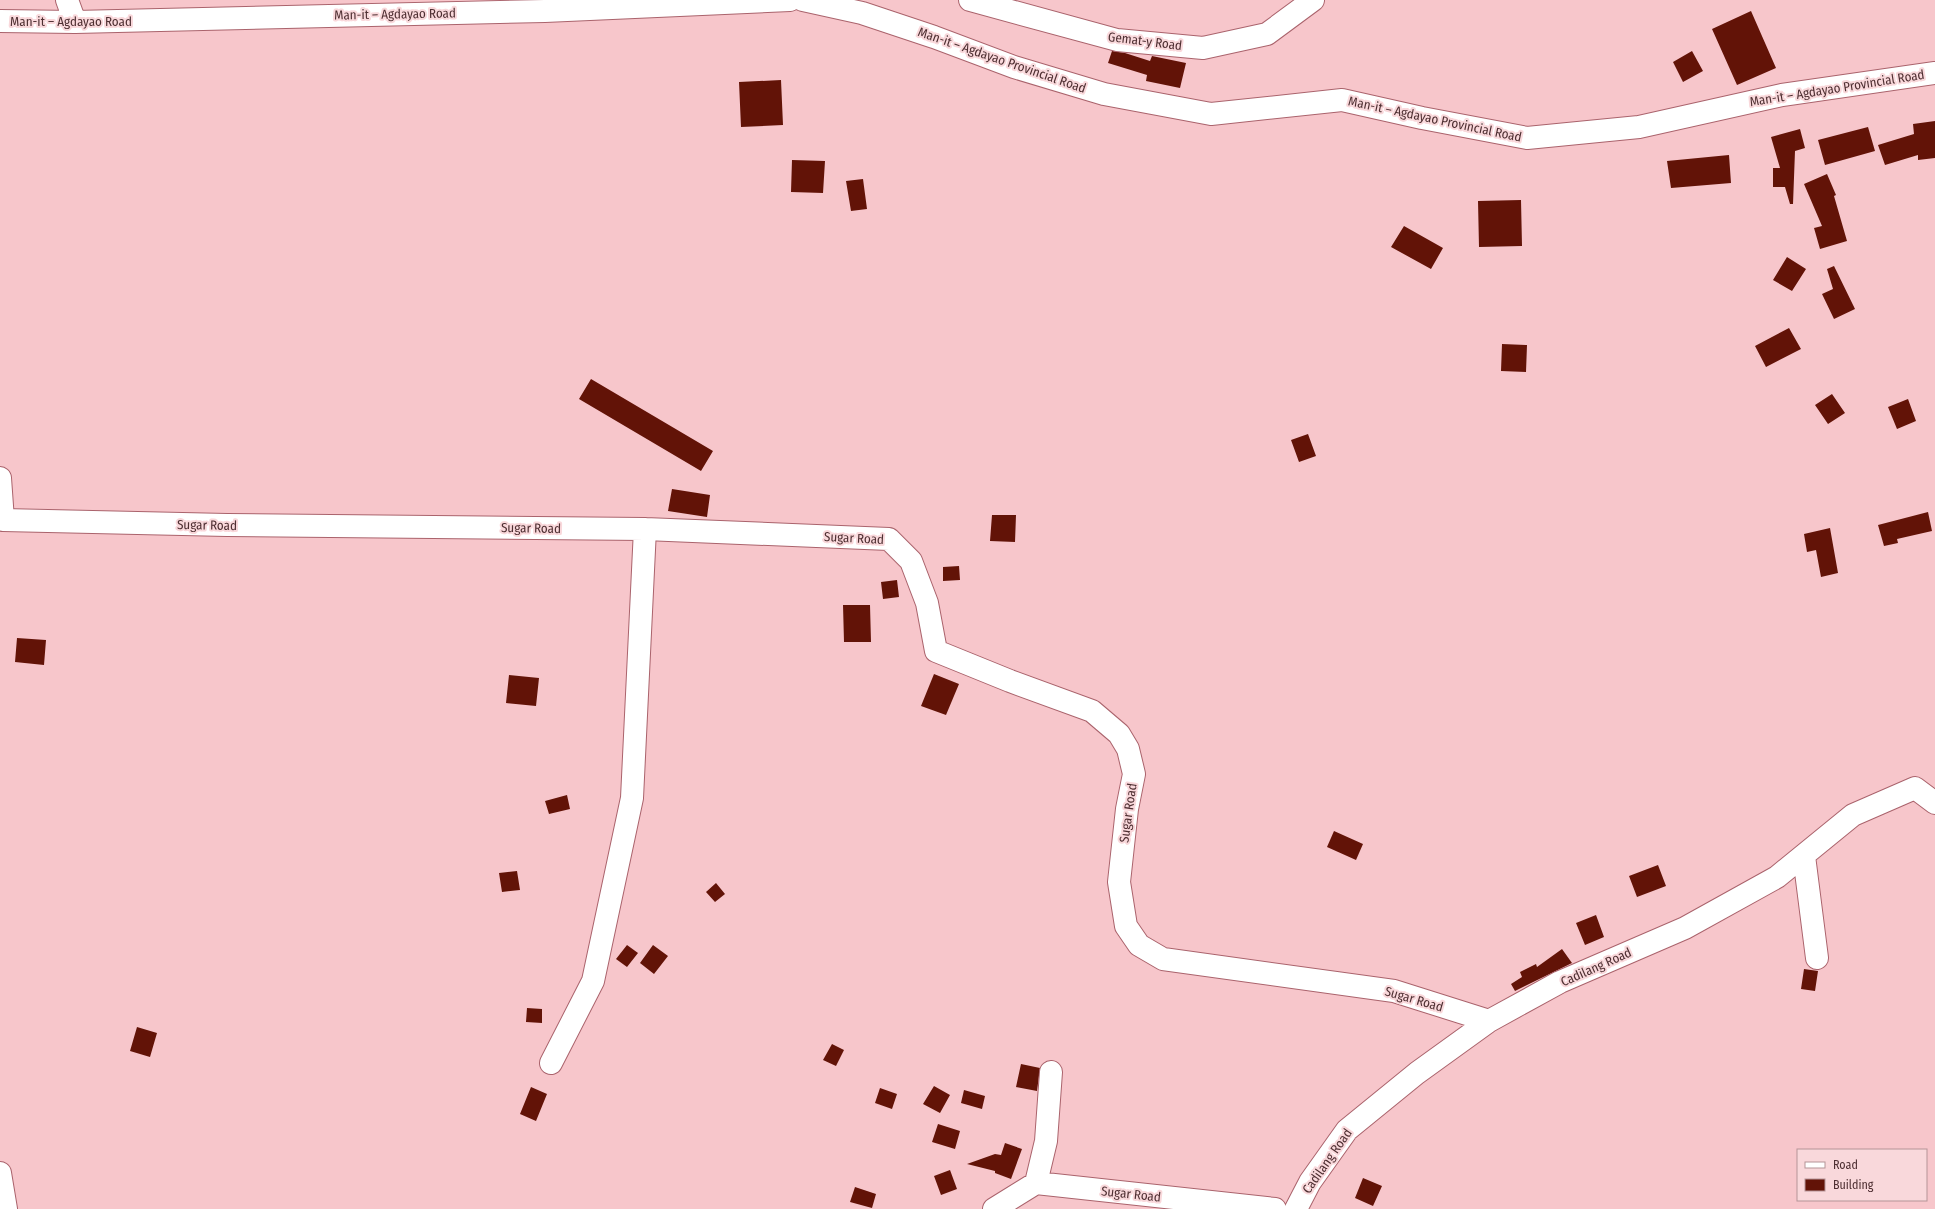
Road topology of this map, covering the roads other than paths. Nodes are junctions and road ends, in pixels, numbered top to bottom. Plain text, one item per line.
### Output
1 (67, 0) edge
2 (790, 0) edge
3 (803, 0) edge
4 (970, 0) edge
5 (1313, 0) edge
6 (0, 21) edge
7 (75, 22) junction
8 (1935, 73) edge
9 (0, 478) edge
10 (1, 525) edge
11 (645, 529) junction
12 (1935, 804) edge
13 (1804, 856) junction
14 (1817, 958) dead end
15 (1489, 1021) junction
16 (551, 1063) dead end
17 (1051, 1072) dead end
18 (0, 1173) edge
19 (1036, 1183) junction
20 (6, 1209) edge
21 (994, 1209) edge
22 (1275, 1209) edge
23 (1296, 1209) edge

1 - 7 street
2 - 7 street, Man-it – Agdayao Road
3 - 8 street, Man-it – Agdayao Provincial Road
4 - 5 street, Gemat-y Road
6 - 7 street, Man-it – Agdayao Road
9 - 10 street, Sugar Road
10 - 11 street, Sugar Road
11 - 15 street, Sugar Road
11 - 16 street
12 - 13 street, Cadilang Road
13 - 14 street
13 - 15 street, Cadilang Road
15 - 23 street, Cadilang Road
17 - 19 street
18 - 20 street
19 - 21 street
19 - 22 street, Sugar Road

